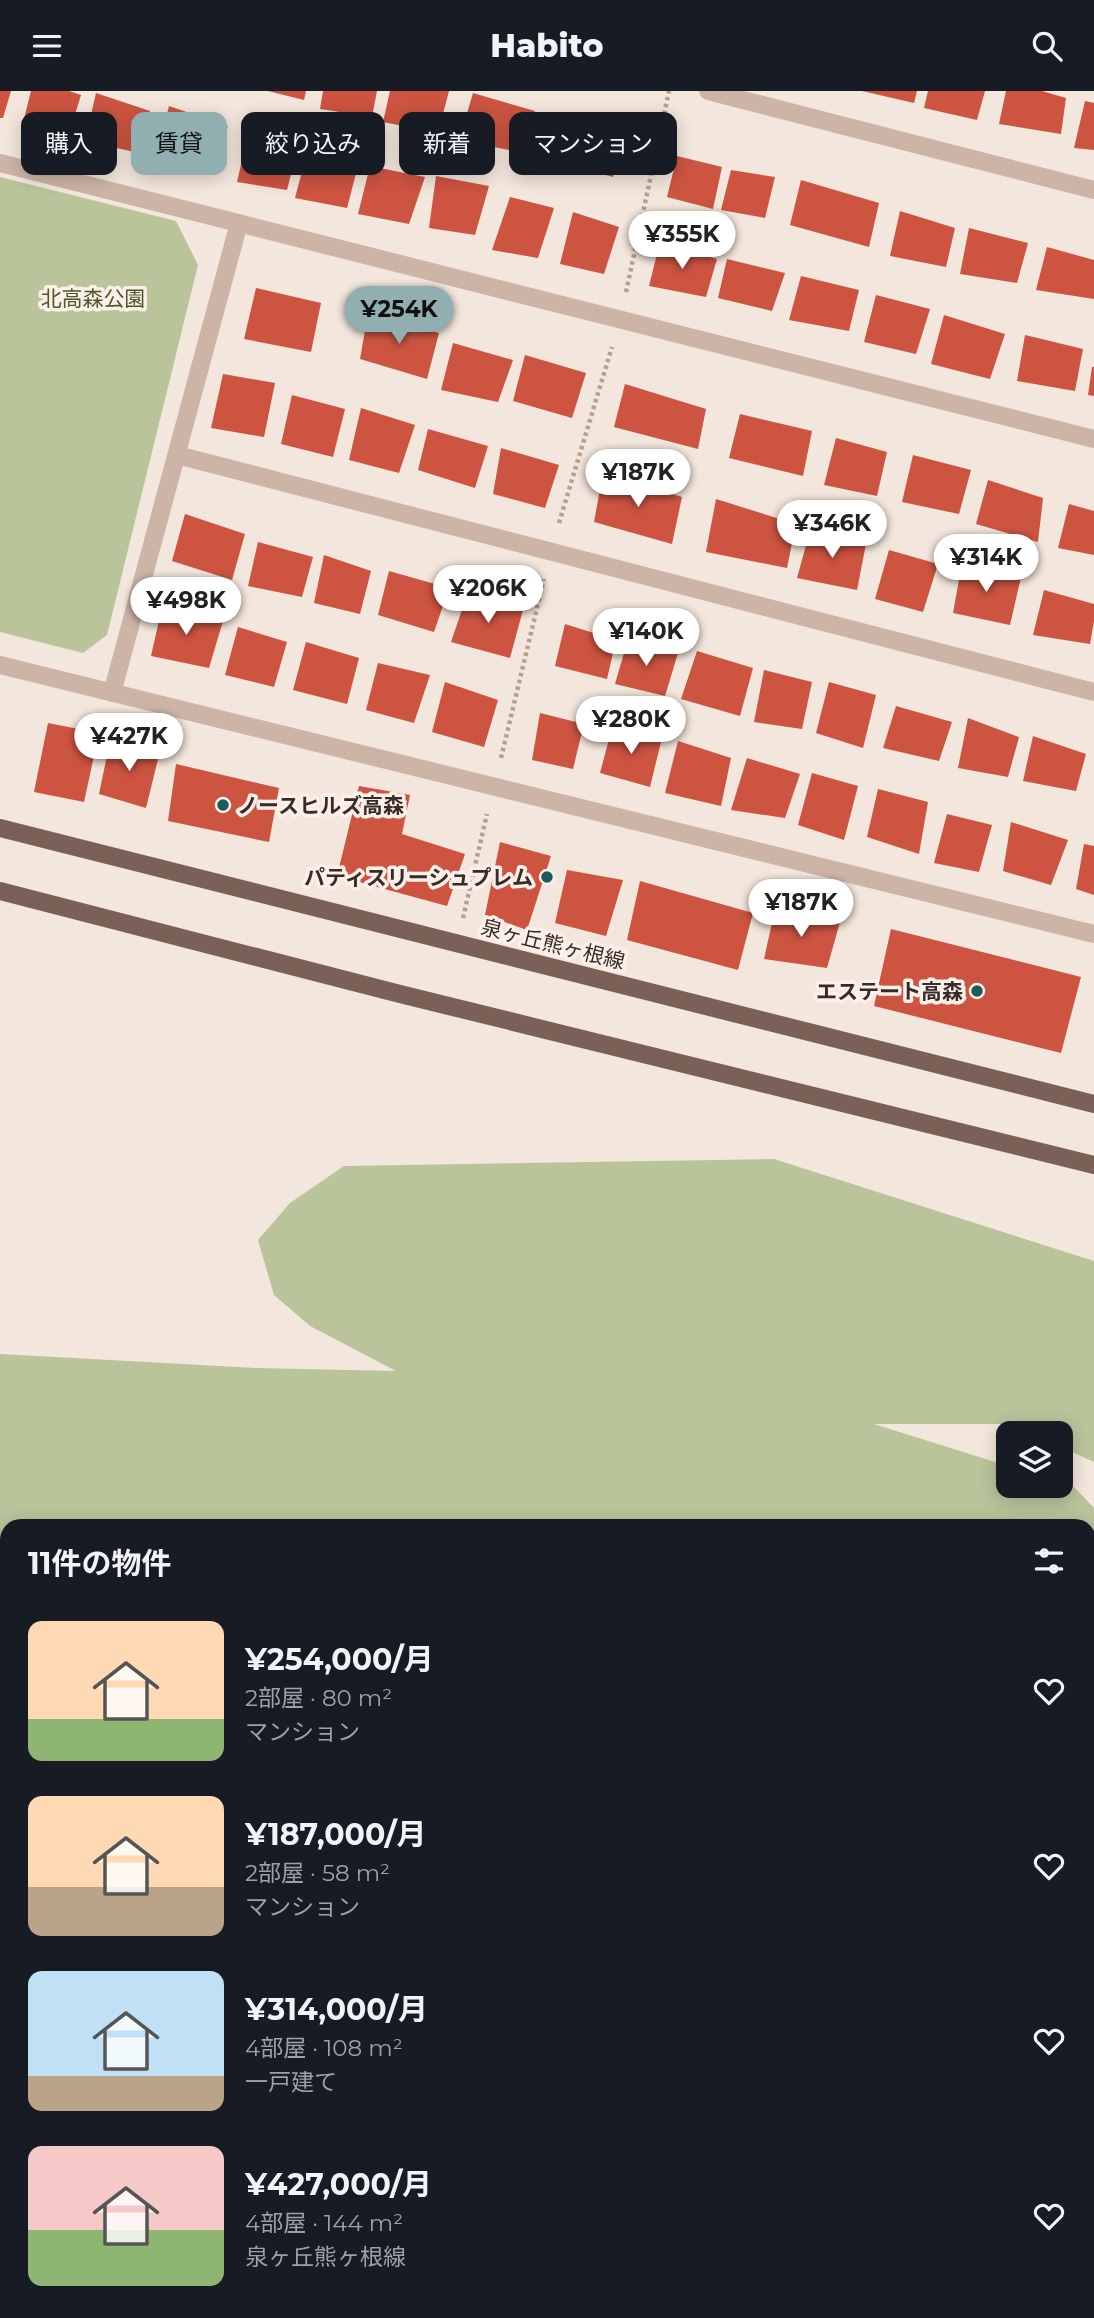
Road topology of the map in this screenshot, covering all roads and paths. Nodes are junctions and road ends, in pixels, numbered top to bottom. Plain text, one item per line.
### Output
1 (669, 91) edge
2 (708, 91) edge
3 (0, 163) edge
4 (1094, 190) edge
5 (239, 223) junction
6 (621, 319) junction
7 (1094, 439) edge
8 (177, 455) junction
9 (551, 552) junction
10 (0, 665) edge
11 (1094, 692) edge
12 (112, 693) junction
13 (494, 787) junction
14 (0, 828) edge
15 (0, 891) edge
16 (462, 922) dead end
17 (1094, 934) edge
18 (1094, 1104) edge
19 (1094, 1165) edge

1 - 6 path
2 - 4 street
3 - 5 street
5 - 6 street
5 - 8 street
6 - 7 street
6 - 9 path
8 - 9 street
8 - 12 street
9 - 11 street
9 - 13 path
10 - 12 street
12 - 13 street
13 - 16 path
13 - 17 street
14 - 18 main road, 泉ヶ丘熊ヶ根線
15 - 19 main road

